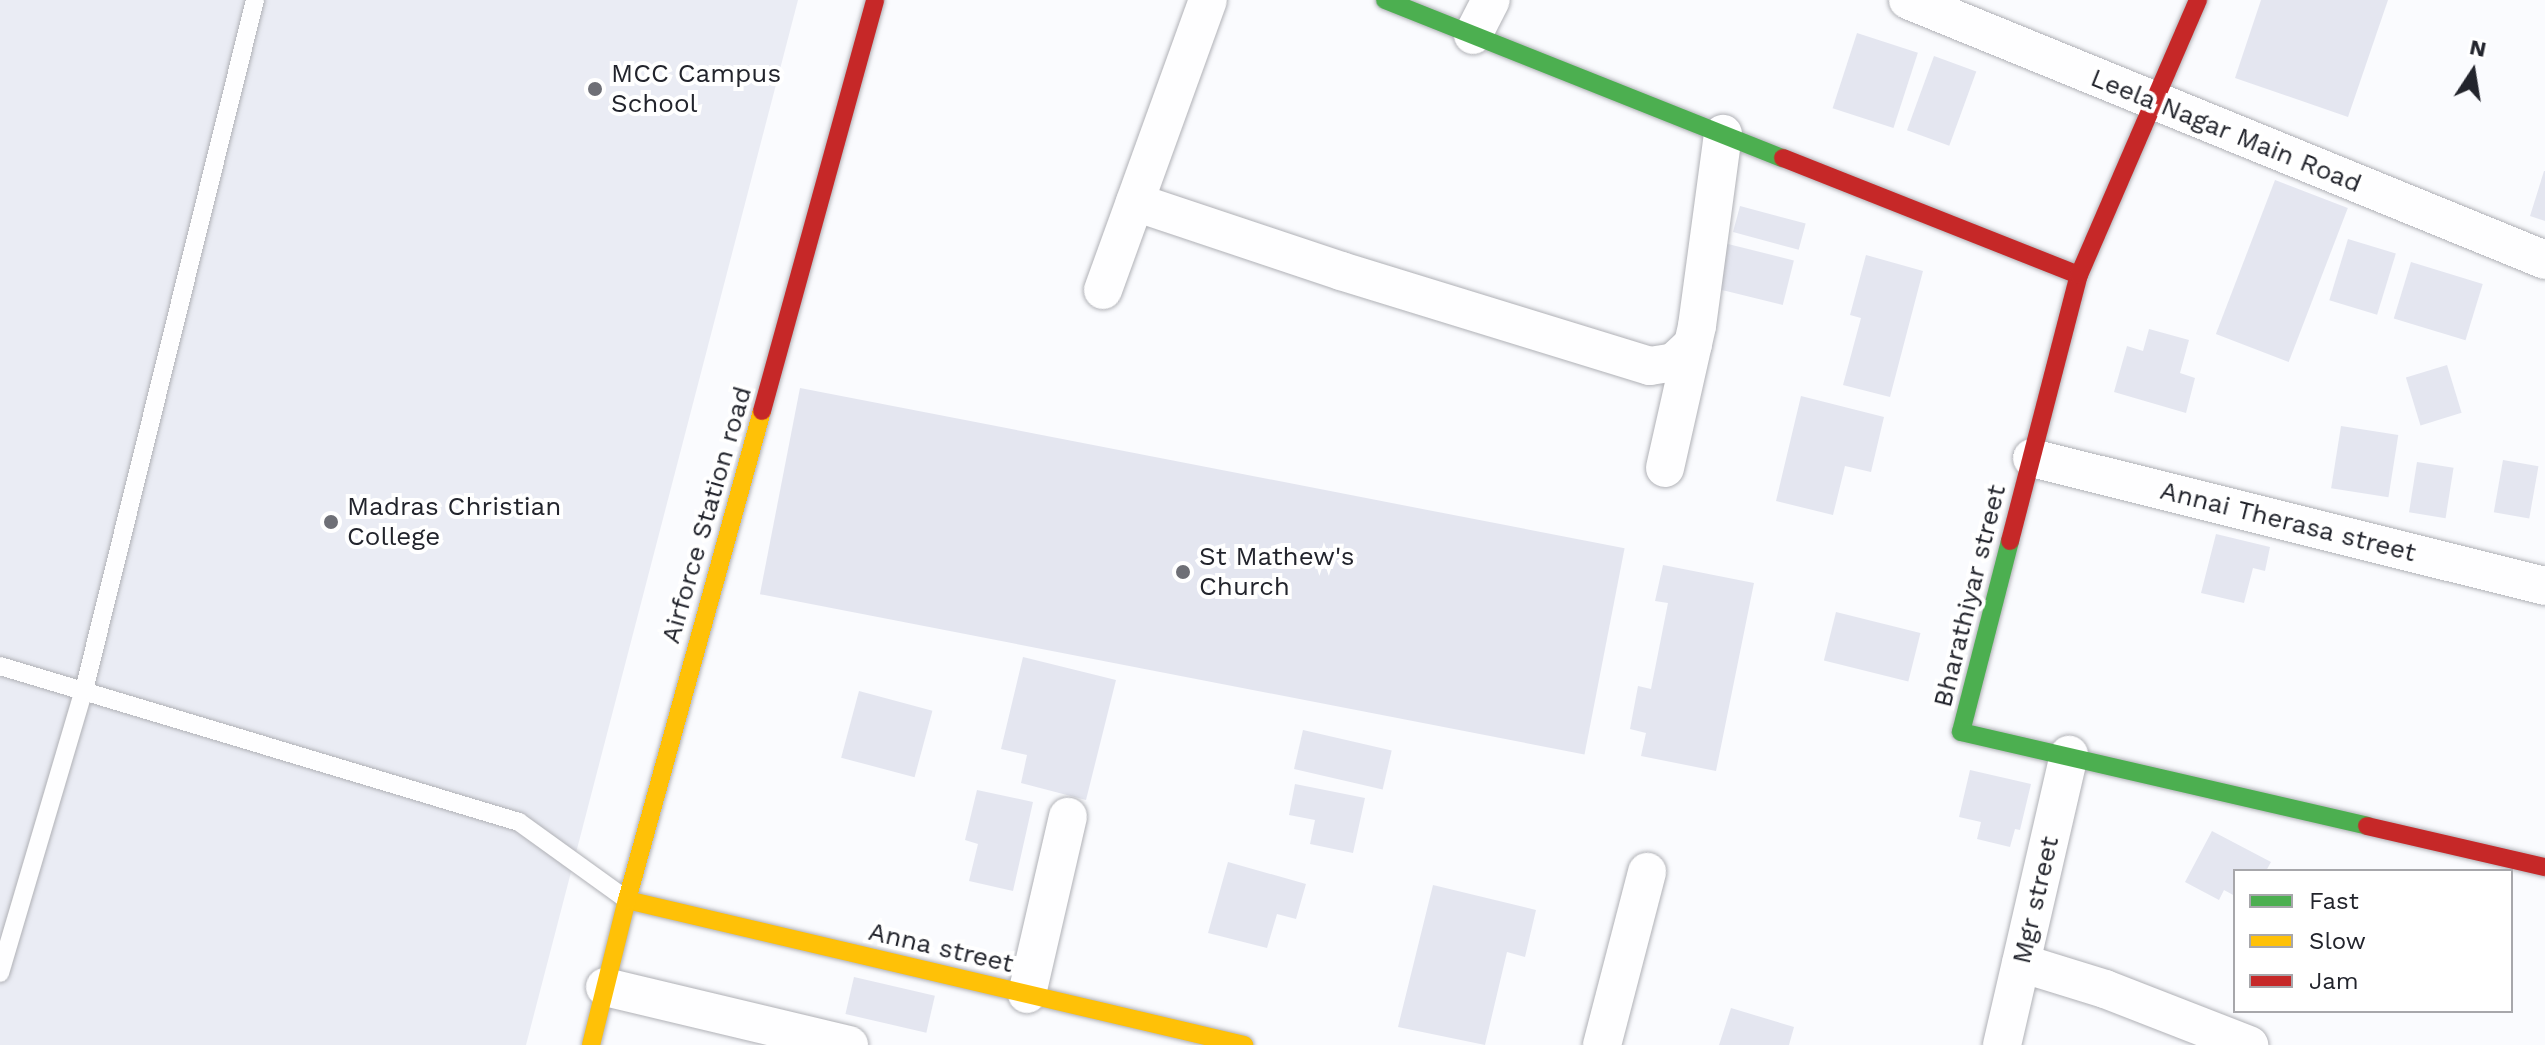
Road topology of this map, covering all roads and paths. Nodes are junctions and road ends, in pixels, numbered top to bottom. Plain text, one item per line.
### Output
1 (255, 0) edge
2 (875, 0) edge
3 (1208, 0) edge
4 (1385, 0) edge
5 (1491, 0) edge
6 (1908, 0) edge
7 (2198, 0) edge
8 (1473, 35) junction
9 (2154, 102) junction
10 (1723, 134) junction
11 (1135, 202) junction
12 (2545, 260) edge
13 (2079, 275) junction
14 (1103, 290) dead end
15 (1693, 344) junction
16 (2032, 458) junction
17 (1665, 468) dead end
18 (2545, 586) edge
19 (0, 666) edge
20 (84, 690) junction
21 (2069, 755) junction
22 (1068, 817) dead end
23 (2545, 867) edge
24 (1647, 872) dead end
25 (627, 900) junction
26 (2021, 963) junction
27 (0, 973) edge
28 (605, 987) junction
29 (1027, 994) junction
30 (1181, 1038) edge
31 (591, 1045) edge
32 (849, 1045) edge
33 (1244, 1045) edge
34 (1602, 1045) edge
35 (2002, 1045) edge
36 (2249, 1045) edge

1 - 20 lane
2 - 25 street, Airforce Station road
3 - 11 street
4 - 8 street
5 - 8 street
6 - 9 street, Leela Nagar Main Road
7 - 9 street, Bharathiyar street
8 - 10 street
9 - 12 street, Leela Nagar Main Road
9 - 13 street, Bharathiyar street
10 - 13 street
10 - 15 street
11 - 14 street
11 - 15 street
13 - 16 street, Bharathiyar street
15 - 17 street
16 - 18 street, Annai Therasa street
16 - 21 street, Bharathiyar street
19 - 20 lane
20 - 25 lane
20 - 27 lane
21 - 23 street, Bharathiyar street
21 - 26 street, Mgr street
22 - 29 street
24 - 34 street
25 - 28 street, Airforce Station road
25 - 29 street, Anna street
26 - 35 street, Mgr street
26 - 36 street
28 - 31 street, Airforce Station road
28 - 32 street
29 - 30 street, Anna street
30 - 33 street, Anna street

